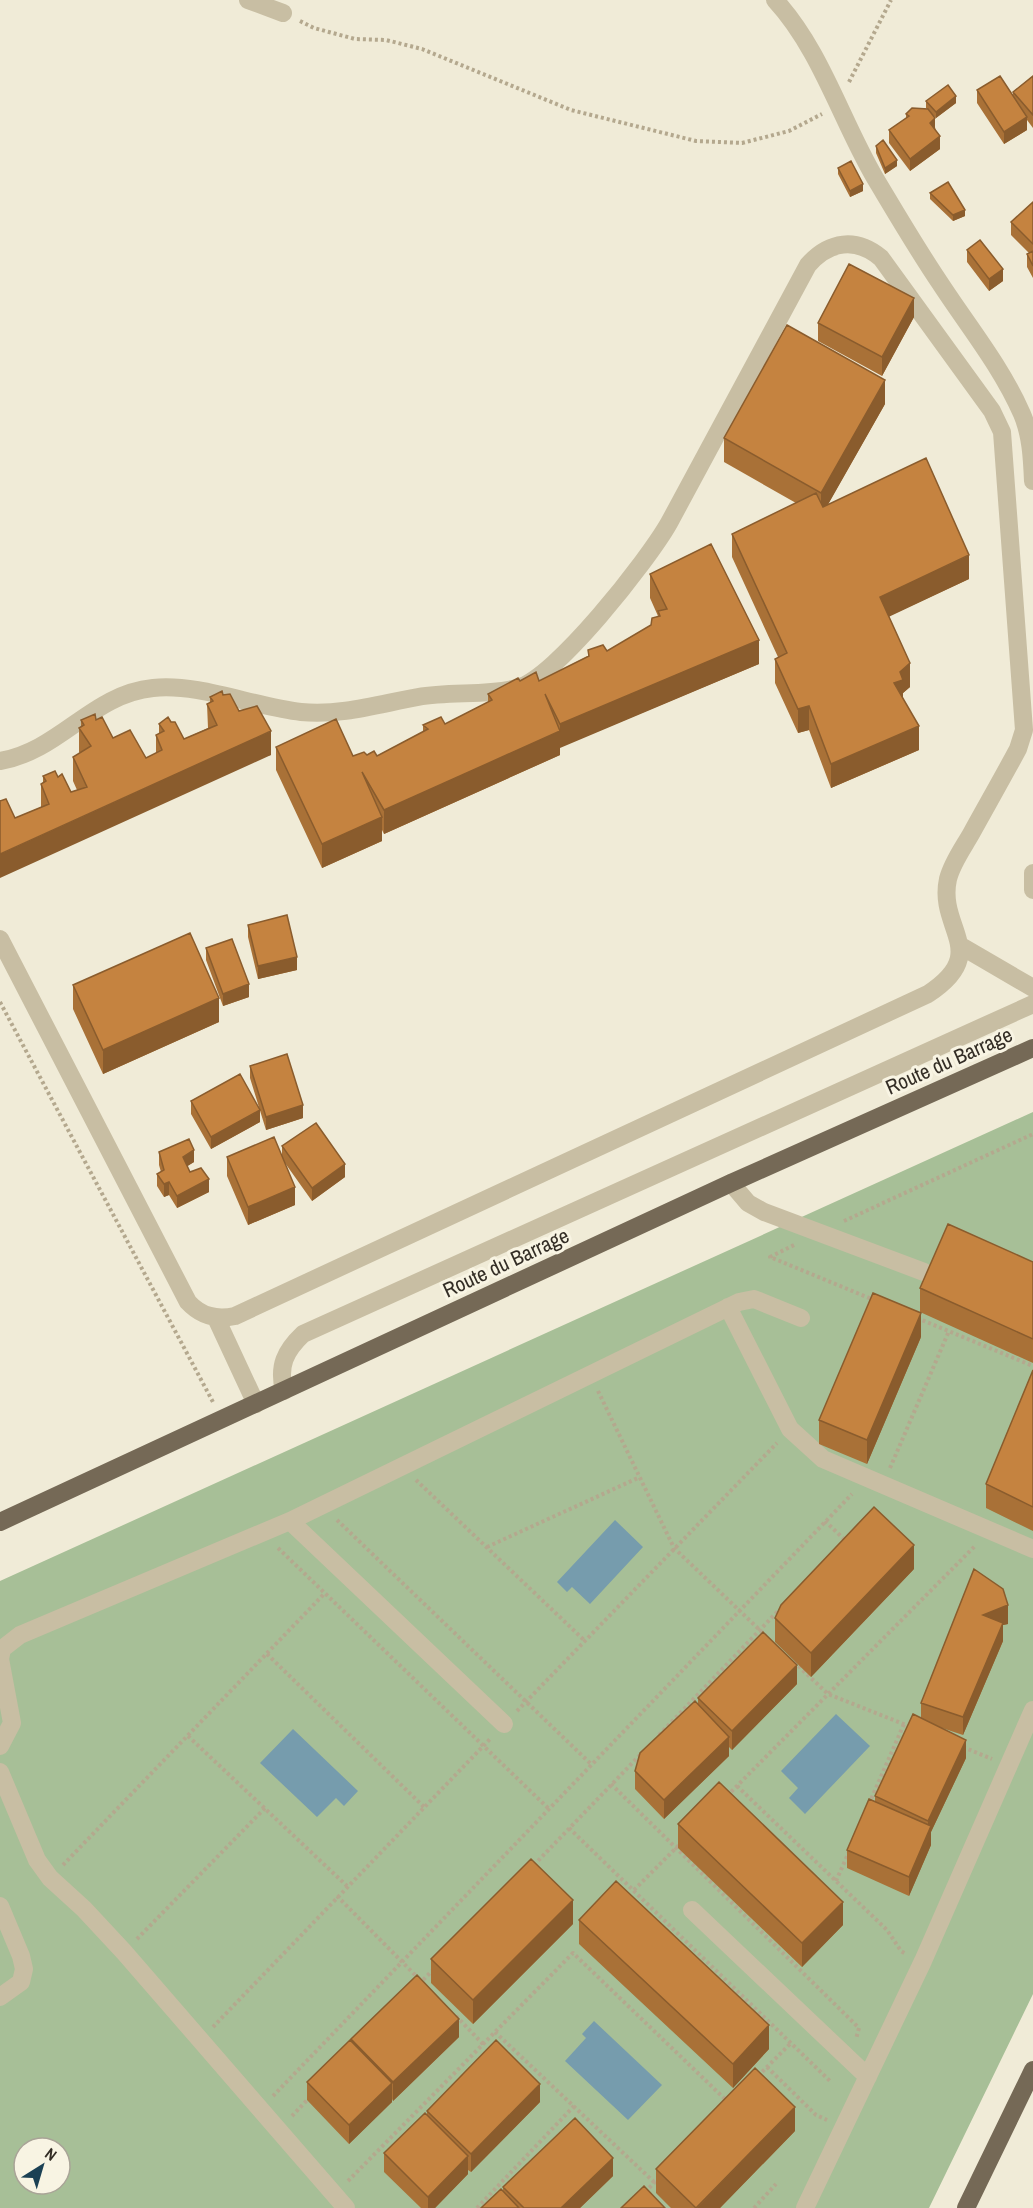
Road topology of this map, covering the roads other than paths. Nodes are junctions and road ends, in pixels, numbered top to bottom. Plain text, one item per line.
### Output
1 (248, 0) edge
2 (775, 0) edge
3 (278, 7) edge
4 (1033, 481) edge
5 (0, 761) edge
6 (1033, 873) edge
7 (1033, 890) edge
8 (0, 939) edge
9 (961, 946) junction
10 (1033, 988) edge
11 (1033, 1004) edge
12 (1033, 1048) edge
13 (731, 1183) junction
14 (924, 1272) edge
15 (728, 1307) junction
16 (216, 1318) junction
17 (801, 1318) dead end
18 (284, 1391) junction
19 (256, 1404) junction
20 (290, 1521) junction
21 (0, 1522) edge
22 (1033, 1549) edge
23 (1033, 1710) edge
24 (504, 1724) dead end
25 (0, 1746) edge
26 (0, 1772) edge
27 (0, 1905) edge
28 (692, 1910) dead end
29 (8, 1946) edge
30 (0, 1996) edge
31 (1033, 2070) edge
32 (868, 2077) junction
33 (341, 2201) edge
34 (805, 2208) edge
35 (966, 2208) edge

1 - 3 street
2 - 4 street
5 - 9 street
6 - 7 street
8 - 16 street
9 - 10 street
9 - 16 street
11 - 18 street
12 - 13 main road, Route du Barrage
13 - 14 street
13 - 18 main road, Route du Barrage
15 - 17 street
15 - 20 street
15 - 22 street
16 - 19 street
18 - 19 main road, Route du Barrage
19 - 21 main road, Route du Barrage
20 - 24 street
20 - 25 street
23 - 32 street
26 - 33 street
27 - 29 street
28 - 32 street
29 - 30 street
31 - 35 main road
32 - 34 street

